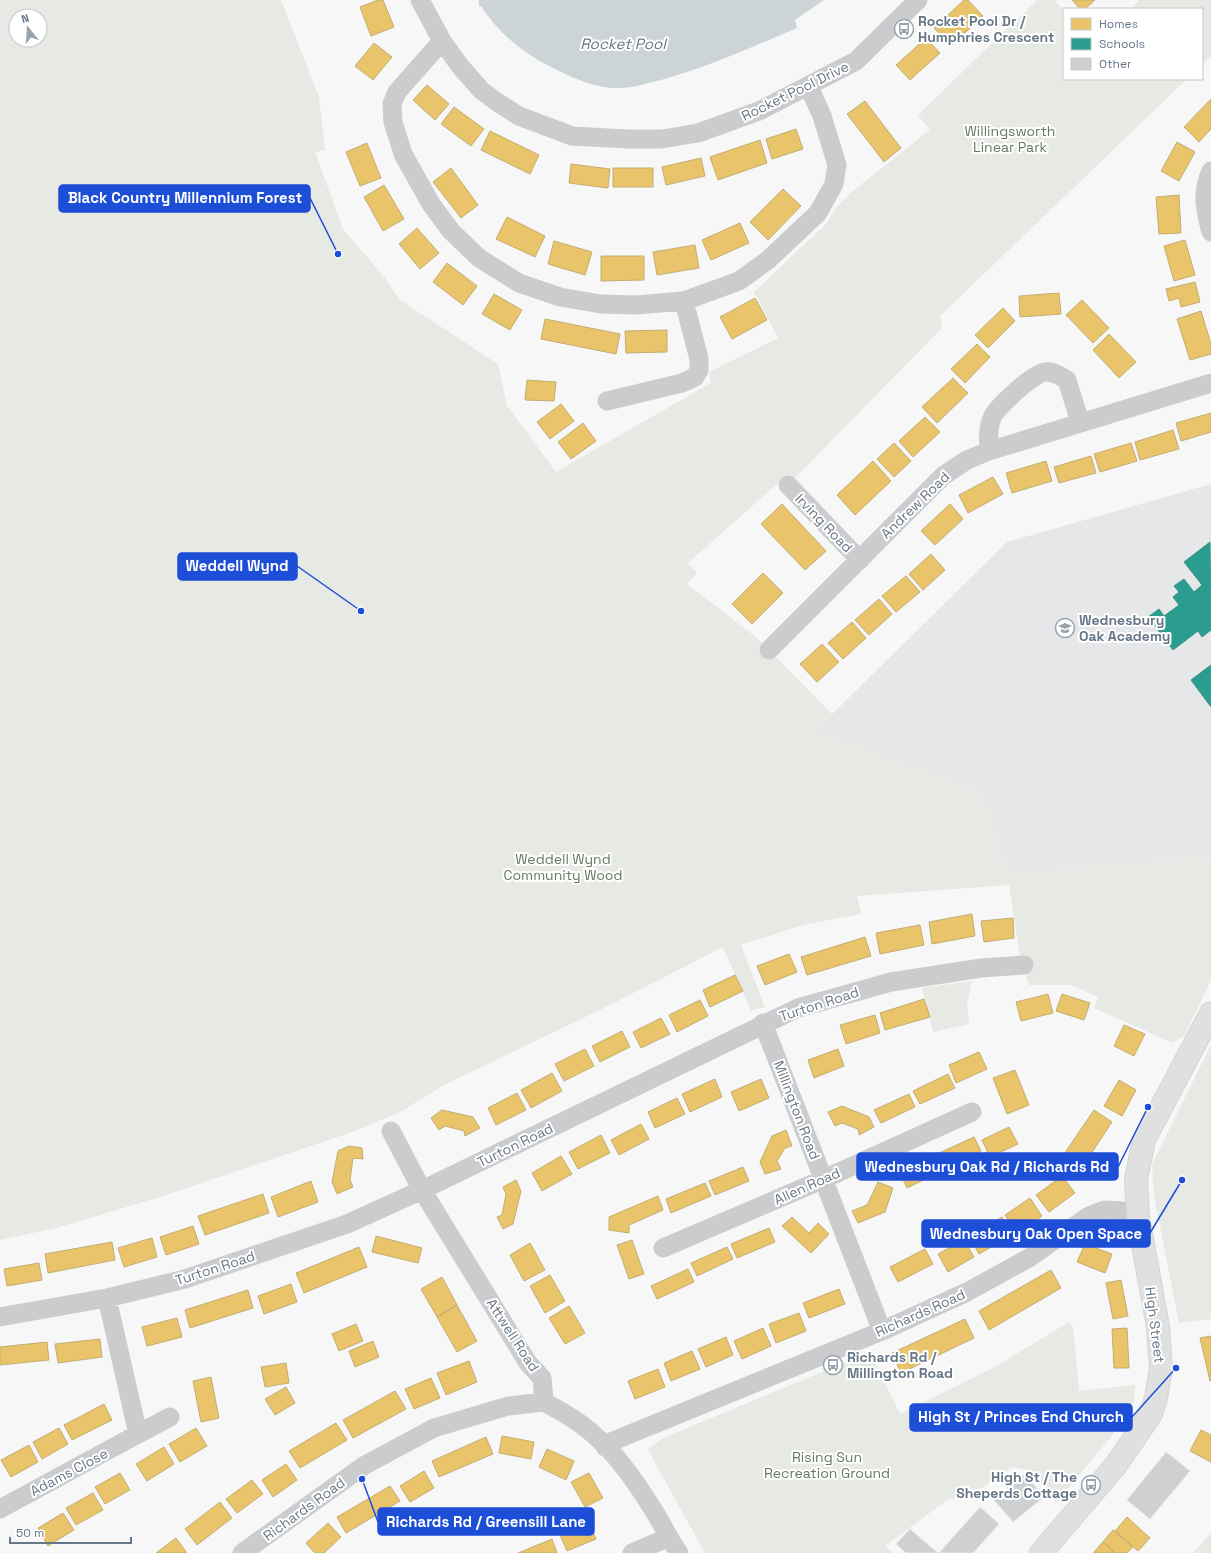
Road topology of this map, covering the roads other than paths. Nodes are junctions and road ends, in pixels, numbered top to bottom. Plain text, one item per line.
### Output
1 (420, 0) edge
2 (918, 0) edge
3 (442, 41) junction
4 (809, 87) junction
5 (1211, 171) edge
6 (1211, 232) edge
7 (684, 301) junction
8 (1211, 383) edge
9 (607, 401) dead end
10 (1080, 422) junction
11 (989, 451) junction
12 (788, 485) dead end
13 (860, 560) junction
14 (769, 650) dead end
15 (1024, 965) dead end
16 (1211, 1013) edge
17 (763, 1023) junction
18 (972, 1112) dead end
19 (391, 1131) dead end
20 (824, 1179) junction
21 (422, 1190) junction
22 (1138, 1217) junction
23 (663, 1248) dead end
24 (107, 1298) junction
25 (0, 1317) edge
26 (882, 1331) junction
27 (544, 1402) junction
28 (170, 1417) dead end
29 (138, 1434) junction
30 (605, 1447) junction
31 (0, 1509) edge
32 (667, 1538) junction
33 (242, 1553) edge
34 (632, 1553) edge
35 (679, 1553) edge
36 (1041, 1553) edge

1 - 3 street, Rocket Pool Drive
2 - 4 street, Rocket Pool Drive
3 - 4 street, Rocket Pool Drive
3 - 7 street
4 - 7 street
5 - 6 street
7 - 9 street
8 - 10 street, Andrew Road
10 - 11 street, Andrew Road
10 - 11 street
11 - 13 street, Andrew Road
12 - 13 street, Irving Road
13 - 14 street, Andrew Road
15 - 17 street, Turton Road
16 - 22 main road, High Street
17 - 20 street, Millington Road
17 - 21 street, Turton Road
18 - 20 street, Allen Road
19 - 21 street, Attwell Road
20 - 23 street, Allen Road
20 - 26 street, Millington Road
21 - 24 street, Turton Road
21 - 27 street, Attwell Road
22 - 26 street, Richards Road
22 - 36 main road, High Street
24 - 25 street, Turton Road
24 - 29 street
26 - 30 street, Richards Road
27 - 30 street
27 - 33 street, Richards Road
28 - 29 street, Adams Close
29 - 31 street, Adams Close
30 - 32 street
32 - 34 street
32 - 35 street

